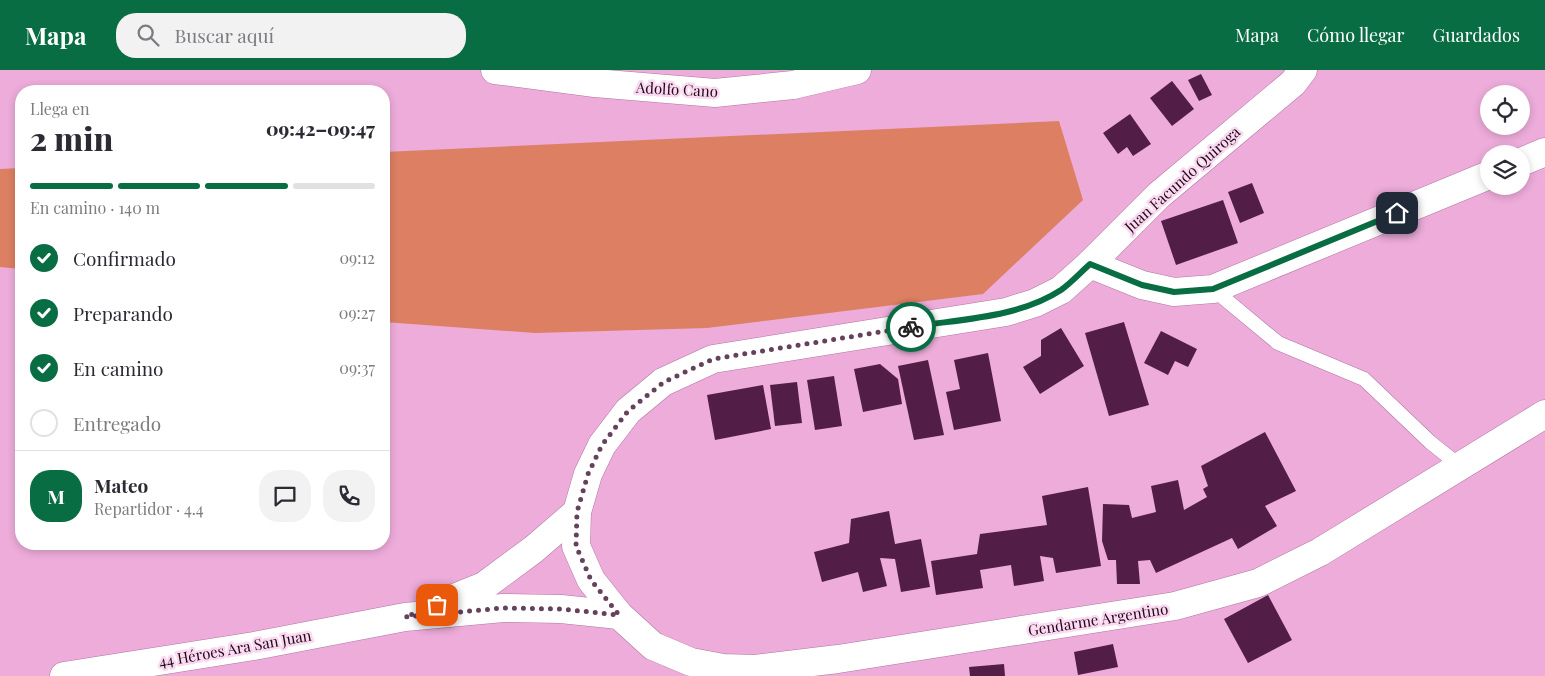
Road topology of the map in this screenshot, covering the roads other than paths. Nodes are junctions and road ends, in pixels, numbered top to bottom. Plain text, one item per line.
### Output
1 (495, 70) edge
2 (858, 70) edge
3 (1303, 70) edge
4 (669, 80) edge
5 (1545, 152) edge
6 (1530, 158) edge
7 (1480, 179) edge
8 (1090, 264) junction
9 (1213, 289) junction
10 (1545, 414) edge
11 (1460, 466) junction
12 (577, 512) junction
13 (619, 615) junction
14 (405, 617) junction
15 (64, 676) edge

1 - 4 street, Adolfo Cano
2 - 4 street, Adolfo Cano
3 - 8 street, Juan Facundo Quiroga
5 - 6 street
7 - 9 street
8 - 9 street
8 - 12 street, Juan Facundo Quiroga
9 - 11 lane
10 - 11 street, Gendarme Argentino
11 - 13 street, Gendarme Argentino
12 - 13 street, Juan Facundo Quiroga
12 - 14 street, 44 Héroes Ara San Juan
13 - 14 street, 44 Héroes Ara San Juan
14 - 15 street, 44 Héroes Ara San Juan

